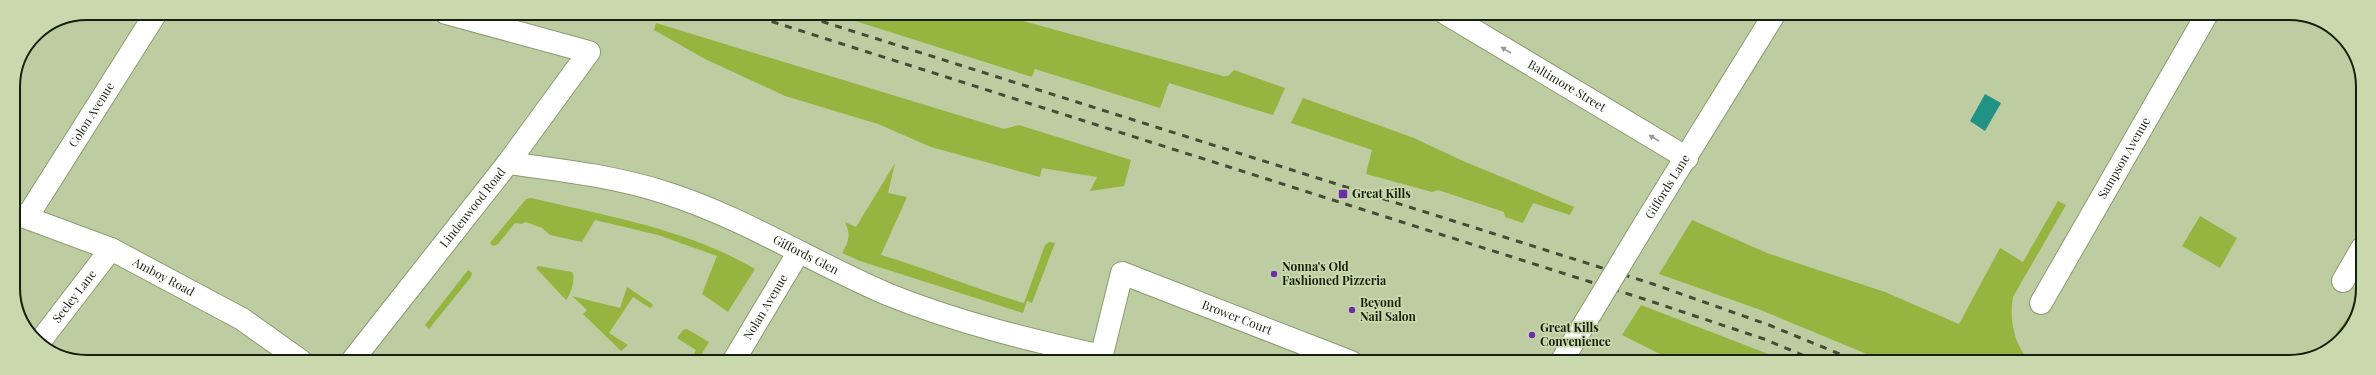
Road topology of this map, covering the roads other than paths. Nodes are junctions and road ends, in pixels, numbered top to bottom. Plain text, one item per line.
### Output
1 (151, 20) edge
2 (472, 20) edge
3 (1458, 20) edge
4 (1771, 20) edge
5 (2204, 20) edge
6 (1688, 158) junction
7 (508, 163) junction
8 (21, 215) edge
9 (111, 249) junction
10 (798, 253) junction
11 (2356, 258) edge
12 (2343, 281) dead end
13 (2040, 303) dead end
14 (43, 338) edge
15 (291, 355) edge
16 (357, 355) edge
17 (737, 355) edge
18 (1086, 355) edge
19 (1102, 355) edge
20 (1333, 355) edge
21 (1565, 355) edge

1 - 8 street, Colon Avenue
2 - 7 street, Lindenwood Road
6 -> 3 street, Baltimore Street
4 - 6 street, Giffords Lane
5 - 13 street, Sampson Avenue
6 - 21 street, Giffords Lane, bridge
7 - 10 street, Giffords Glen
7 - 16 street, Lindenwood Road
8 - 9 street, Amboy Road
9 - 14 street, Seeley Lane
9 - 15 street, Amboy Road
10 - 17 street, Nolan Avenue
10 - 18 street, Giffords Glen
11 - 12 street
19 - 20 street, Brower Court

